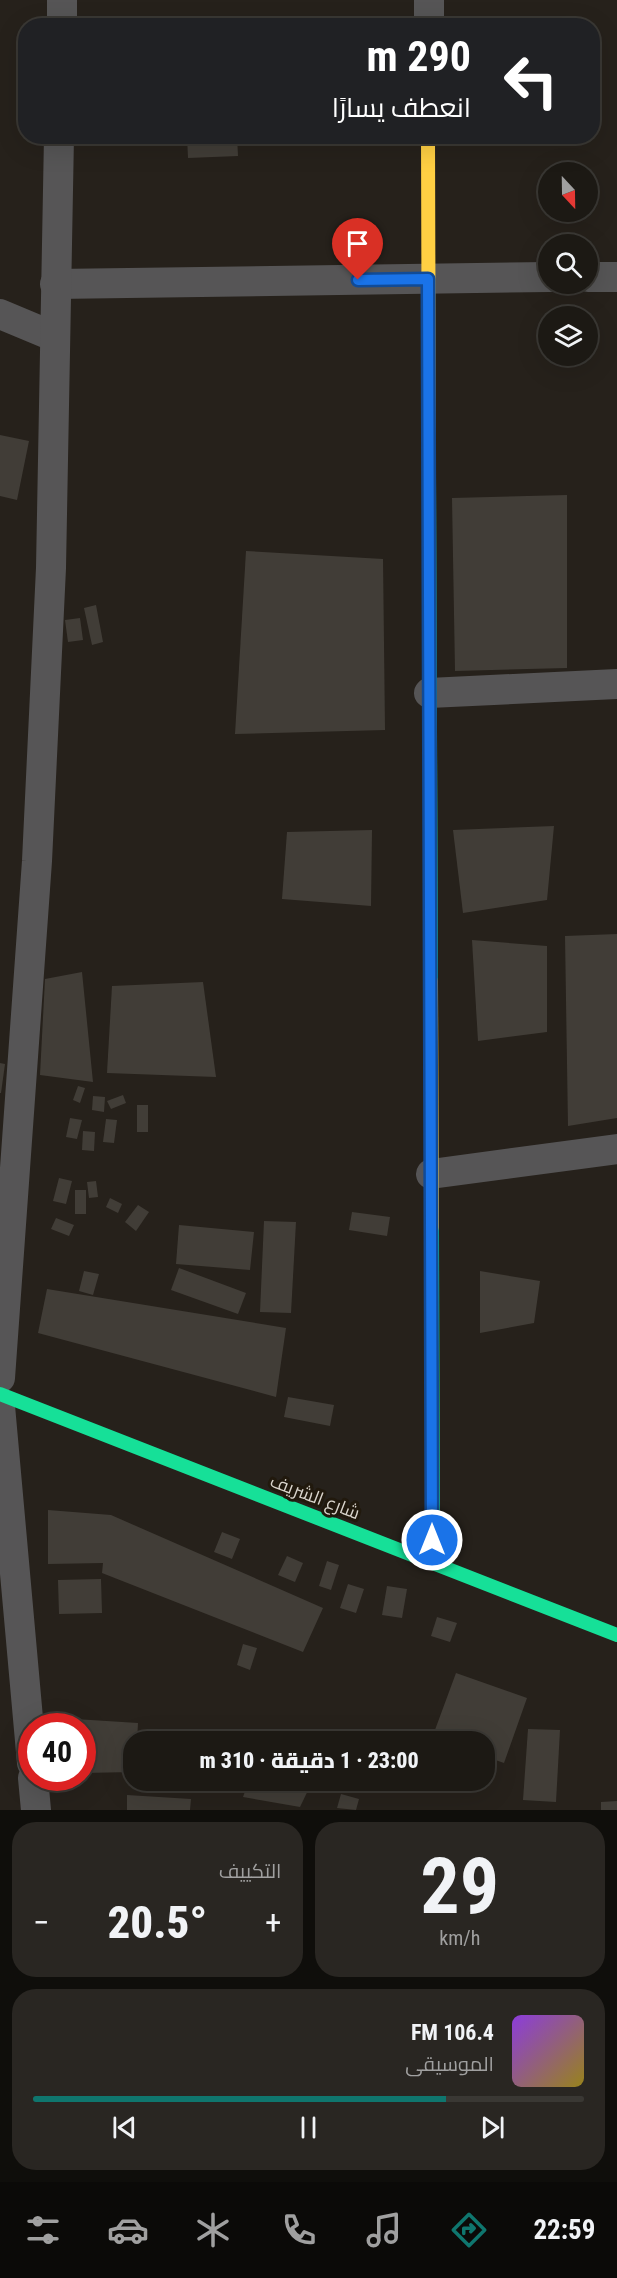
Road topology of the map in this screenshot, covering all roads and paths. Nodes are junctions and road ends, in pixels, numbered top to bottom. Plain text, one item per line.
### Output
1 (62, 0) edge
2 (429, 0) edge
3 (62, 18) edge
4 (429, 18) edge
5 (59, 144) edge
6 (428, 144) edge
7 (538, 277) edge
8 (598, 277) edge
9 (617, 277) edge
10 (428, 279) junction
11 (55, 284) junction
12 (0, 314) edge
13 (55, 337) junction
14 (617, 684) edge
15 (429, 693) junction
16 (617, 1149) edge
17 (431, 1174) junction
18 (0, 1378) edge
19 (0, 1394) edge
20 (0, 1406) edge
21 (433, 1563) junction
22 (617, 1635) edge
23 (28, 1713) edge
24 (34, 1791) edge
25 (36, 1810) edge

1 - 3 street
2 - 4 street
5 - 11 street
6 - 10 street
7 - 10 street
8 - 9 street
10 - 11 street
10 - 15 street
11 - 13 street
12 - 13 street
13 - 18 street
14 - 15 street
15 - 17 street
16 - 17 street
17 - 21 street
19 - 21 street, شارع الشريف
20 - 23 street
21 - 22 street, شارع الشريف
24 - 25 street

